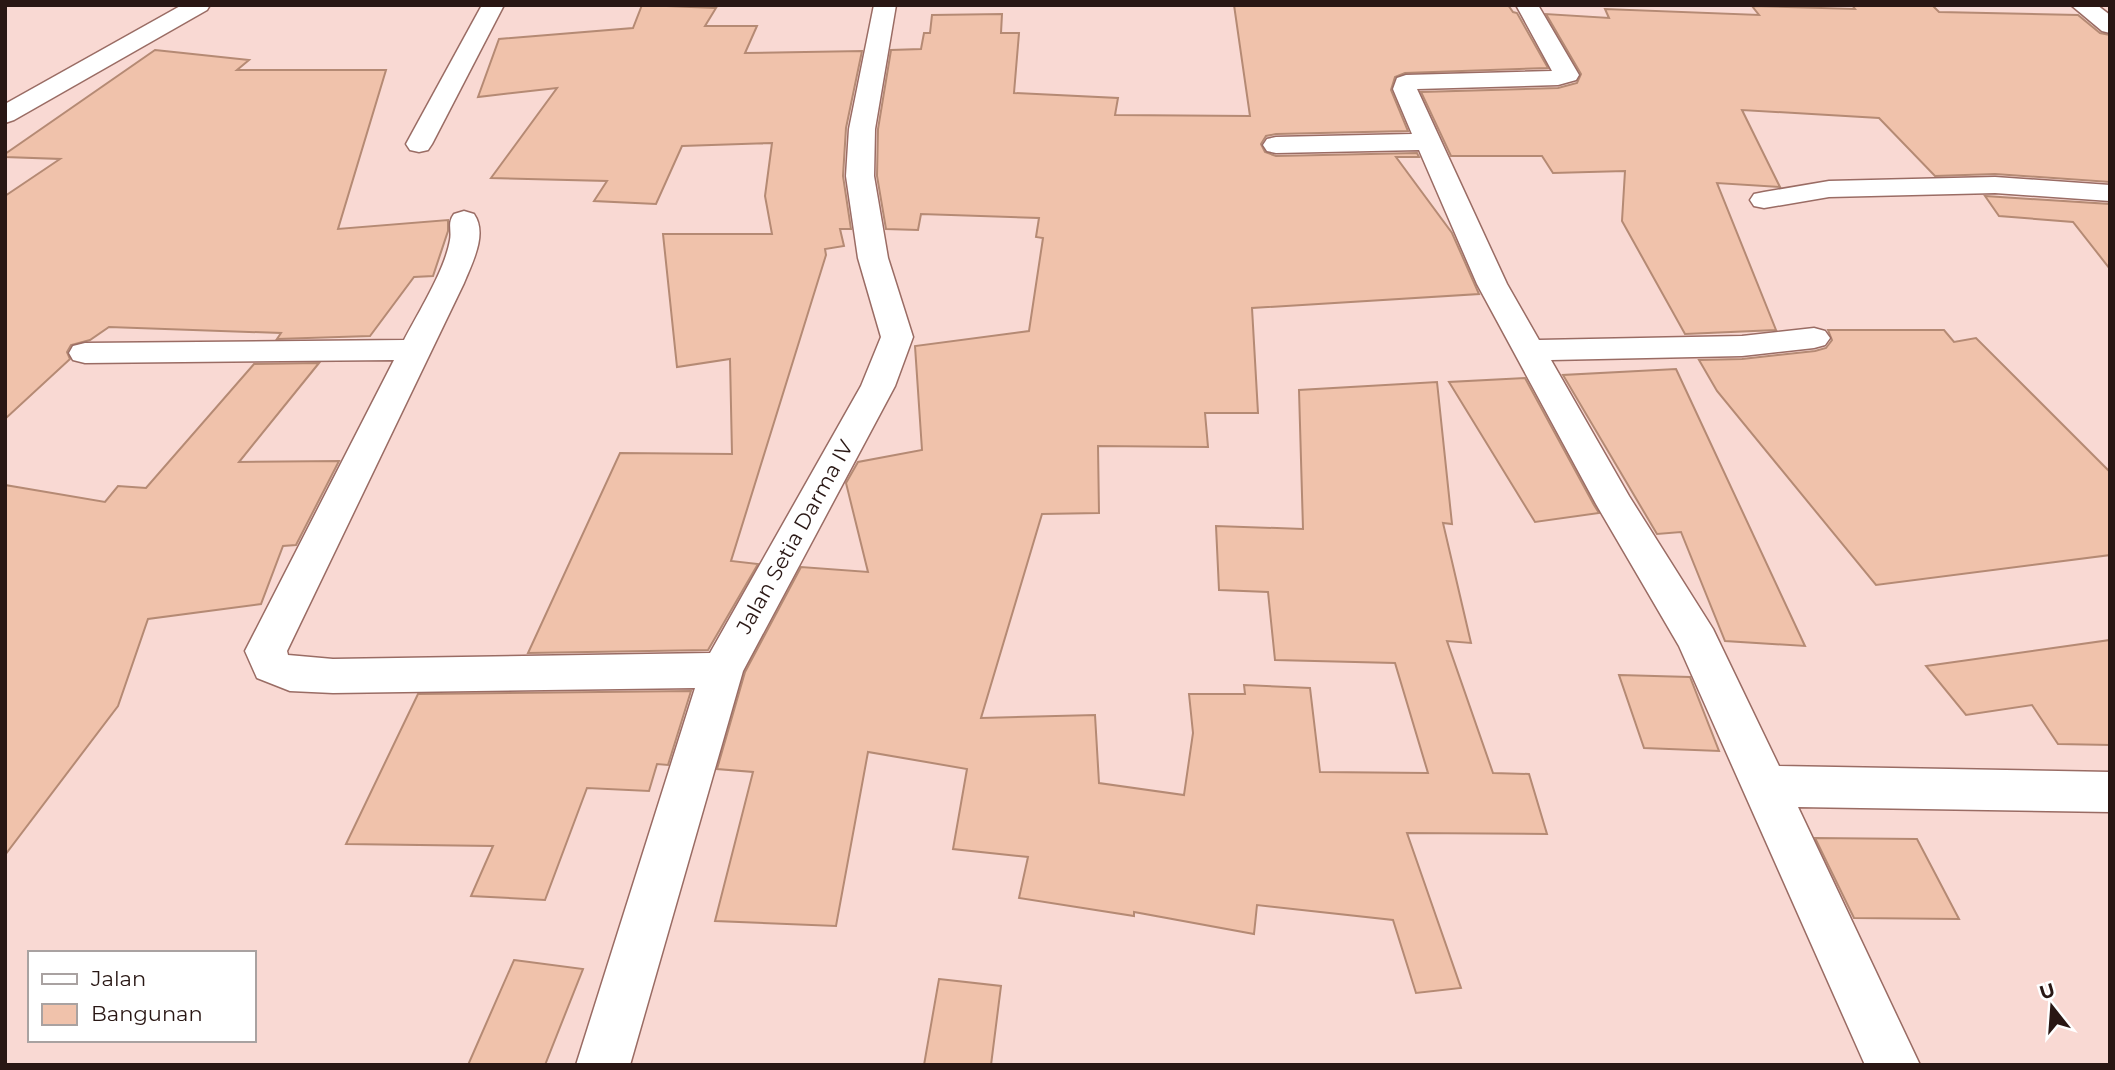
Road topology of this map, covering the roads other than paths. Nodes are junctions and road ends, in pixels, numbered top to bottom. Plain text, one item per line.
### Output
1 (200, 5) edge
2 (493, 5) edge
3 (885, 5) edge
4 (1527, 5) edge
5 (2082, 5) edge
6 (2109, 25) edge
7 (5, 115) edge
8 (1429, 142) junction
9 (419, 144) dead end
10 (1276, 145) dead end
11 (2110, 193) edge
12 (1764, 200) dead end
13 (464, 220) dead end
14 (1814, 338) dead end
15 (415, 350) junction
16 (1529, 350) junction
17 (85, 353) dead end
18 (722, 670) junction
19 (1764, 786) junction
20 (2110, 792) edge
21 (603, 1065) edge
22 (1893, 1065) edge

1 - 7 street
2 - 9 street
3 - 18 street, Jalan Setia Darma IV
4 - 8 street
5 - 6 street
8 - 10 street
8 - 16 street
11 - 12 street
13 - 15 street
14 - 16 street
15 - 17 street
15 - 18 street
16 - 19 street
18 - 21 street, Jalan Setia Darma IV
19 - 20 street
19 - 22 street

